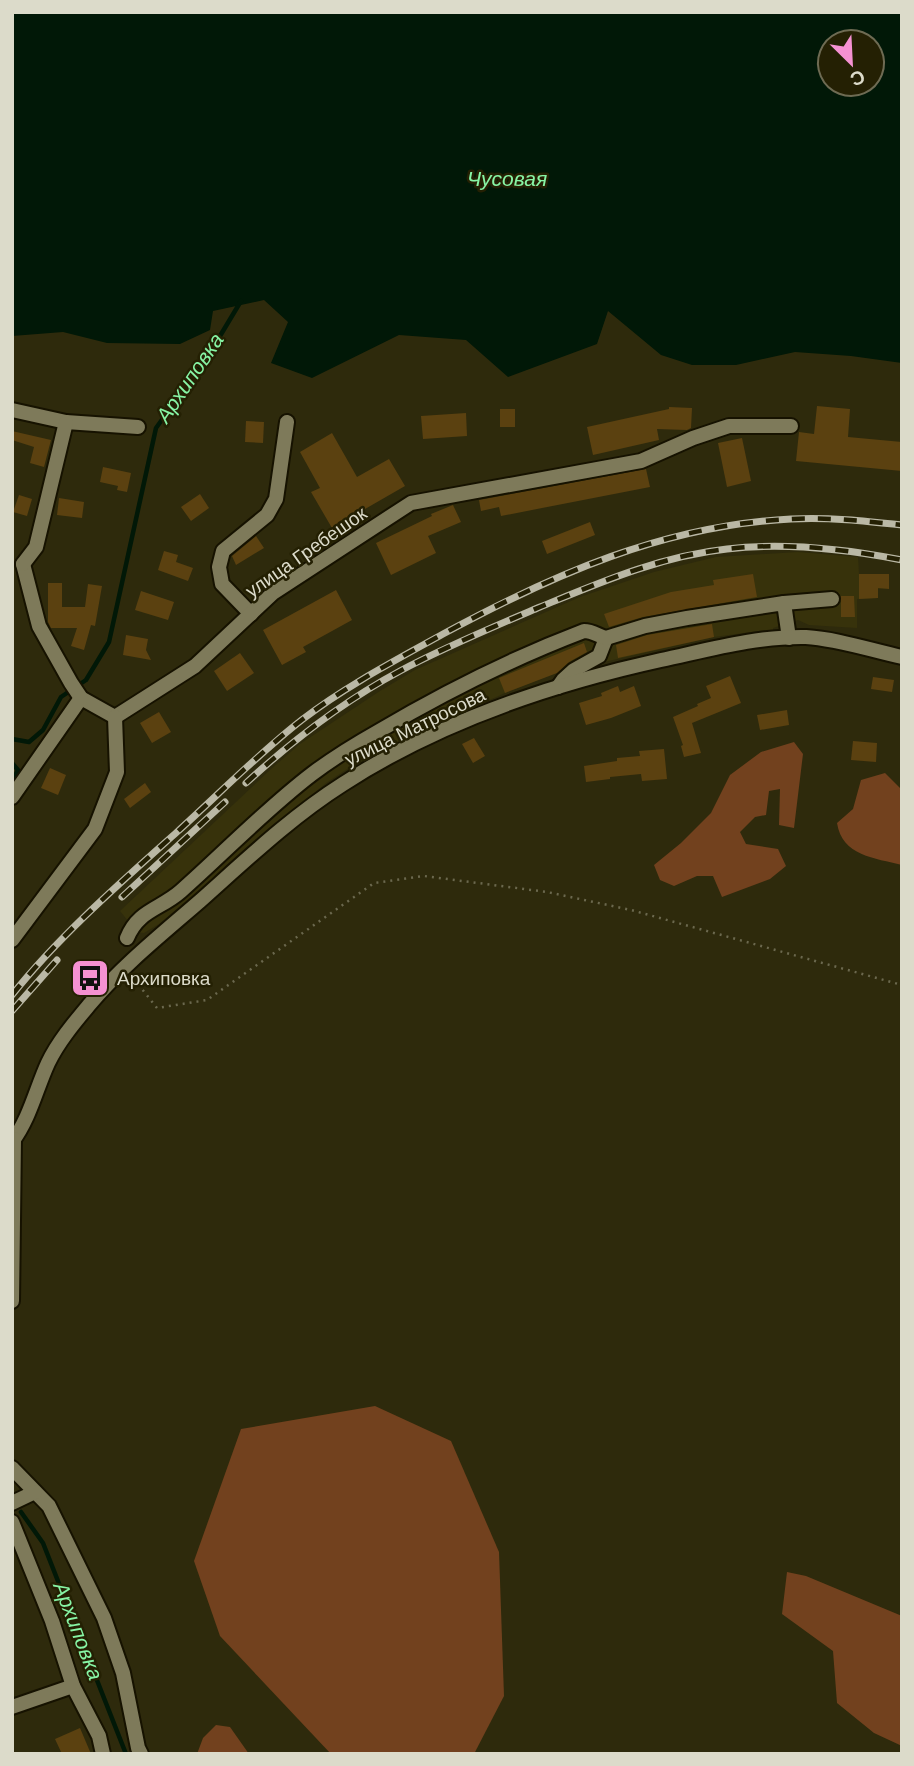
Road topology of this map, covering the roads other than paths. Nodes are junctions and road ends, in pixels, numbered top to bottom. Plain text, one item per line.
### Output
1 (12, 410) edge
2 (66, 422) junction
3 (287, 422) dead end
4 (791, 426) dead end
5 (138, 427) dead end
6 (18, 559) edge
7 (832, 599) dead end
8 (785, 603) junction
9 (251, 614) junction
10 (606, 638) junction
11 (789, 638) junction
12 (902, 657) edge
13 (558, 687) junction
14 (80, 698) junction
15 (115, 717) junction
16 (12, 797) edge
17 (127, 938) dead end
18 (12, 940) edge
19 (13, 1139) edge
20 (12, 1301) edge
21 (12, 1468) edge
22 (35, 1492) junction
23 (12, 1503) edge
24 (12, 1521) edge
25 (73, 1686) junction
26 (12, 1707) edge
27 (103, 1754) edge
28 (141, 1754) edge

1 - 2 street
2 - 5 street
2 - 6 street
3 - 9 street
4 - 9 street, улица Гребешок
6 - 14 street
7 - 8 street
8 - 10 street
8 - 11 street
9 - 15 street, улица Гребешок
10 - 13 street
10 - 17 street
11 - 12 street, улица Матросова
11 - 13 street, улица Матросова
13 - 19 street, улица Матросова
14 - 15 street
14 - 16 street
15 - 18 street
19 - 20 street
21 - 22 street
22 - 23 street
22 - 28 street
24 - 25 street
25 - 26 street
25 - 27 street

